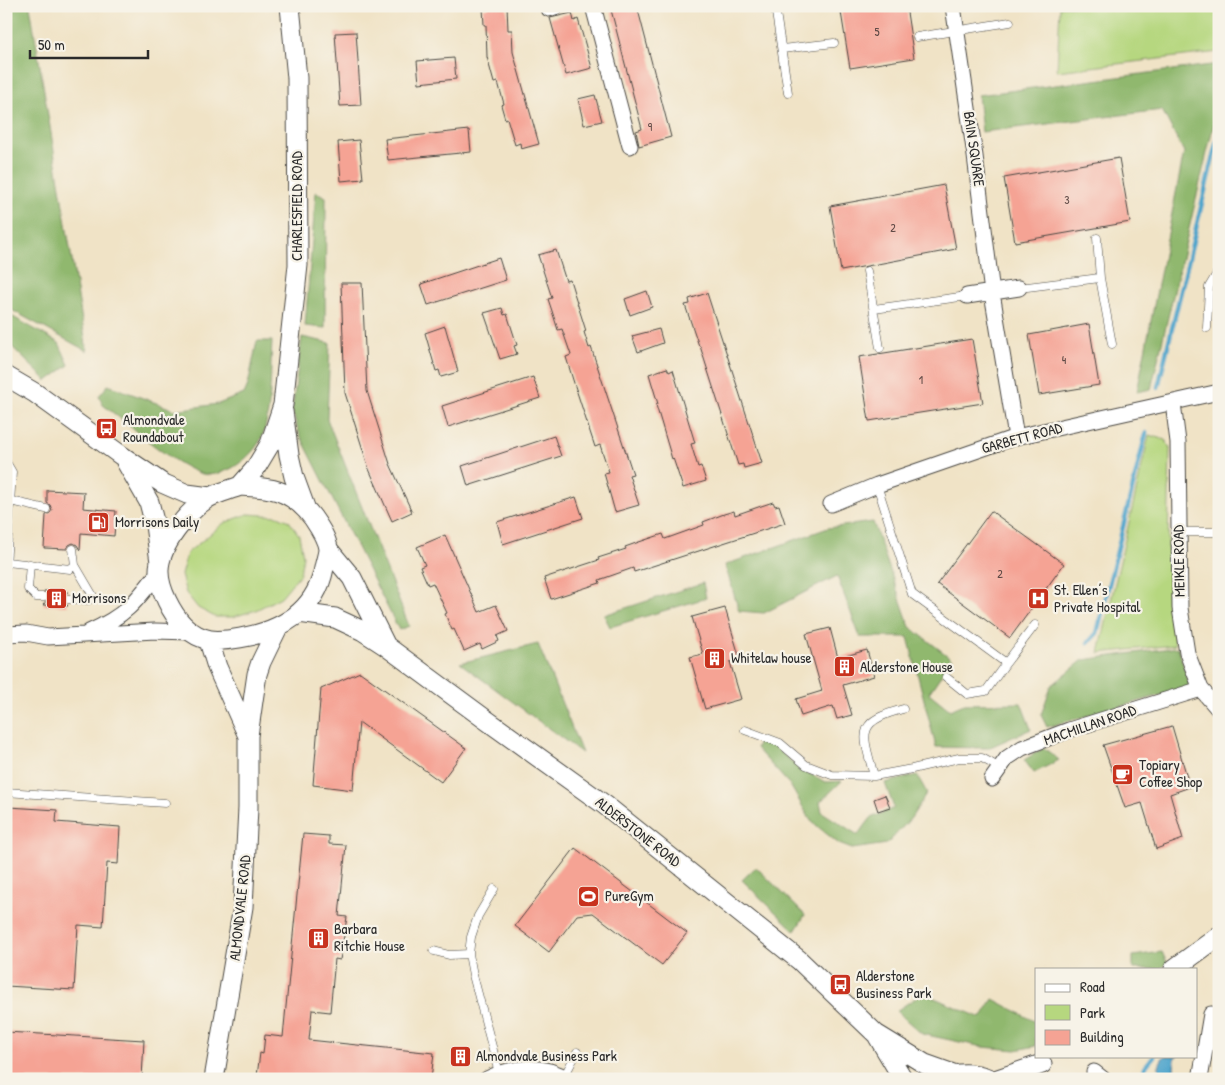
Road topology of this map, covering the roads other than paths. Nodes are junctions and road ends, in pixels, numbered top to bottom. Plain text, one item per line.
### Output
1 (290, 6) edge
2 (593, 6) edge
3 (775, 6) edge
4 (952, 6) edge
5 (1010, 22) dead end
6 (956, 31) junction
7 (917, 37) dead end
8 (834, 43) dead end
9 (782, 49) junction
10 (788, 93) dead end
11 (630, 146) dead end
12 (1097, 238) dead end
13 (1219, 270) edge
14 (867, 271) dead end
15 (1100, 278) junction
16 (1019, 288) joint
17 (992, 293) junction
18 (967, 296) joint
19 (874, 309) junction
20 (1208, 328) dead end
21 (1112, 344) dead end
22 (880, 348) dead end
23 (6, 376) edge
24 (1219, 392) edge
25 (1173, 403) junction
26 (283, 405) junction
27 (1016, 437) junction
28 (122, 456) junction
29 (6, 462) edge
30 (877, 485) junction
31 (240, 486) junction
32 (210, 497) junction
33 (11, 501) junction
34 (831, 504) dead end
35 (306, 508) junction
36 (46, 509) dead end
37 (1178, 532) junction
38 (1219, 532) edge
39 (73, 549) dead end
40 (328, 549) junction
41 (7, 562) edge
42 (30, 564) junction
43 (75, 565) junction
44 (6, 566) edge
45 (159, 568) junction
46 (44, 597) dead end
47 (68, 599) dead end
48 (299, 613) junction
49 (1035, 625) dead end
50 (278, 627) junction
51 (191, 632) junction
52 (6, 634) edge
53 (81, 635) junction
54 (209, 641) junction
55 (386, 646) junction
56 (1006, 663) junction
57 (946, 678) dead end
58 (1200, 689) junction
59 (903, 709) dead end
60 (1219, 710) edge
61 (745, 730) dead end
62 (248, 736) junction
63 (996, 773) joint
64 (874, 776) junction
65 (6, 792) edge
66 (165, 803) dead end
67 (494, 889) dead end
68 (1219, 936) edge
69 (434, 951) dead end
70 (469, 954) junction
71 (1175, 968) edge
72 (1211, 1014) dead end
73 (876, 1034) junction
74 (577, 1052) dead end
75 (1042, 1066) edge
76 (493, 1076) edge
77 (948, 1076) edge
78 (566, 1078) edge
79 (214, 1079) edge
80 (903, 1079) edge
81 (990, 1079) edge
82 (998, 1079) edge
83 (1200, 1079) edge

1 - 26 street, CHARLESFIELD ROAD
2 - 11 street
3 - 9 lane
4 - 6 street, BAIN SQUARE
5 - 6 lane
6 - 7 lane
6 - 17 street, BAIN SQUARE
8 - 9 lane
9 - 10 lane
12 - 15 lane
13 - 20 lane
14 - 19 lane
15 - 16 lane
15 - 21 lane
16 - 17 street
17 - 18 street
17 - 27 street, BAIN SQUARE
18 - 19 lane
19 - 22 lane
23 - 28 street
24 - 25 street, GARBETT ROAD
25 - 27 street, GARBETT ROAD
25 - 37 street, MEIKLE ROAD
26 - 31 street, CHARLESFIELD ROAD
26 - 35 street, CHARLESFIELD ROAD
27 - 30 street, GARBETT ROAD
28 - 32 street
28 - 45 street
29 - 33 lane
30 - 34 street, GARBETT ROAD
30 - 56 lane
31 - 32 street
31 - 35 street
32 - 45 street
33 - 36 lane
33 - 41 lane
35 - 40 street
37 - 38 lane
37 - 58 street, MEIKLE ROAD
39 - 43 lane
40 - 48 street
40 - 55 street, ALDERSTONE ROAD
41 - 42 lane
41 - 44 lane
42 - 43 lane
42 - 46 lane
43 - 47 lane
45 - 51 street
45 - 53 street
48 - 50 street
48 - 55 street, ALDERSTONE ROAD
49 - 56 lane
50 - 54 street
50 - 62 street, ALMONDVALE ROAD
51 - 53 street
51 - 54 street
52 - 53 street
54 - 62 street, ALMONDVALE ROAD
55 - 73 street, ALDERSTONE ROAD
56 - 57 lane
58 - 60 street, MEIKLE ROAD
58 - 63 street, MACMILLAN ROAD
59 - 64 lane
61 - 64 lane
62 - 79 street, ALMONDVALE ROAD
63 - 64 lane
65 - 66 lane
67 - 70 lane
68 - 71 street
69 - 70 lane
70 - 76 lane
72 - 83 street
73 - 77 street, ALDERSTONE ROAD
73 - 80 street, ALDERSTONE ROAD
74 - 78 lane
75 - 82 street
76 - 78 street
77 - 81 street

